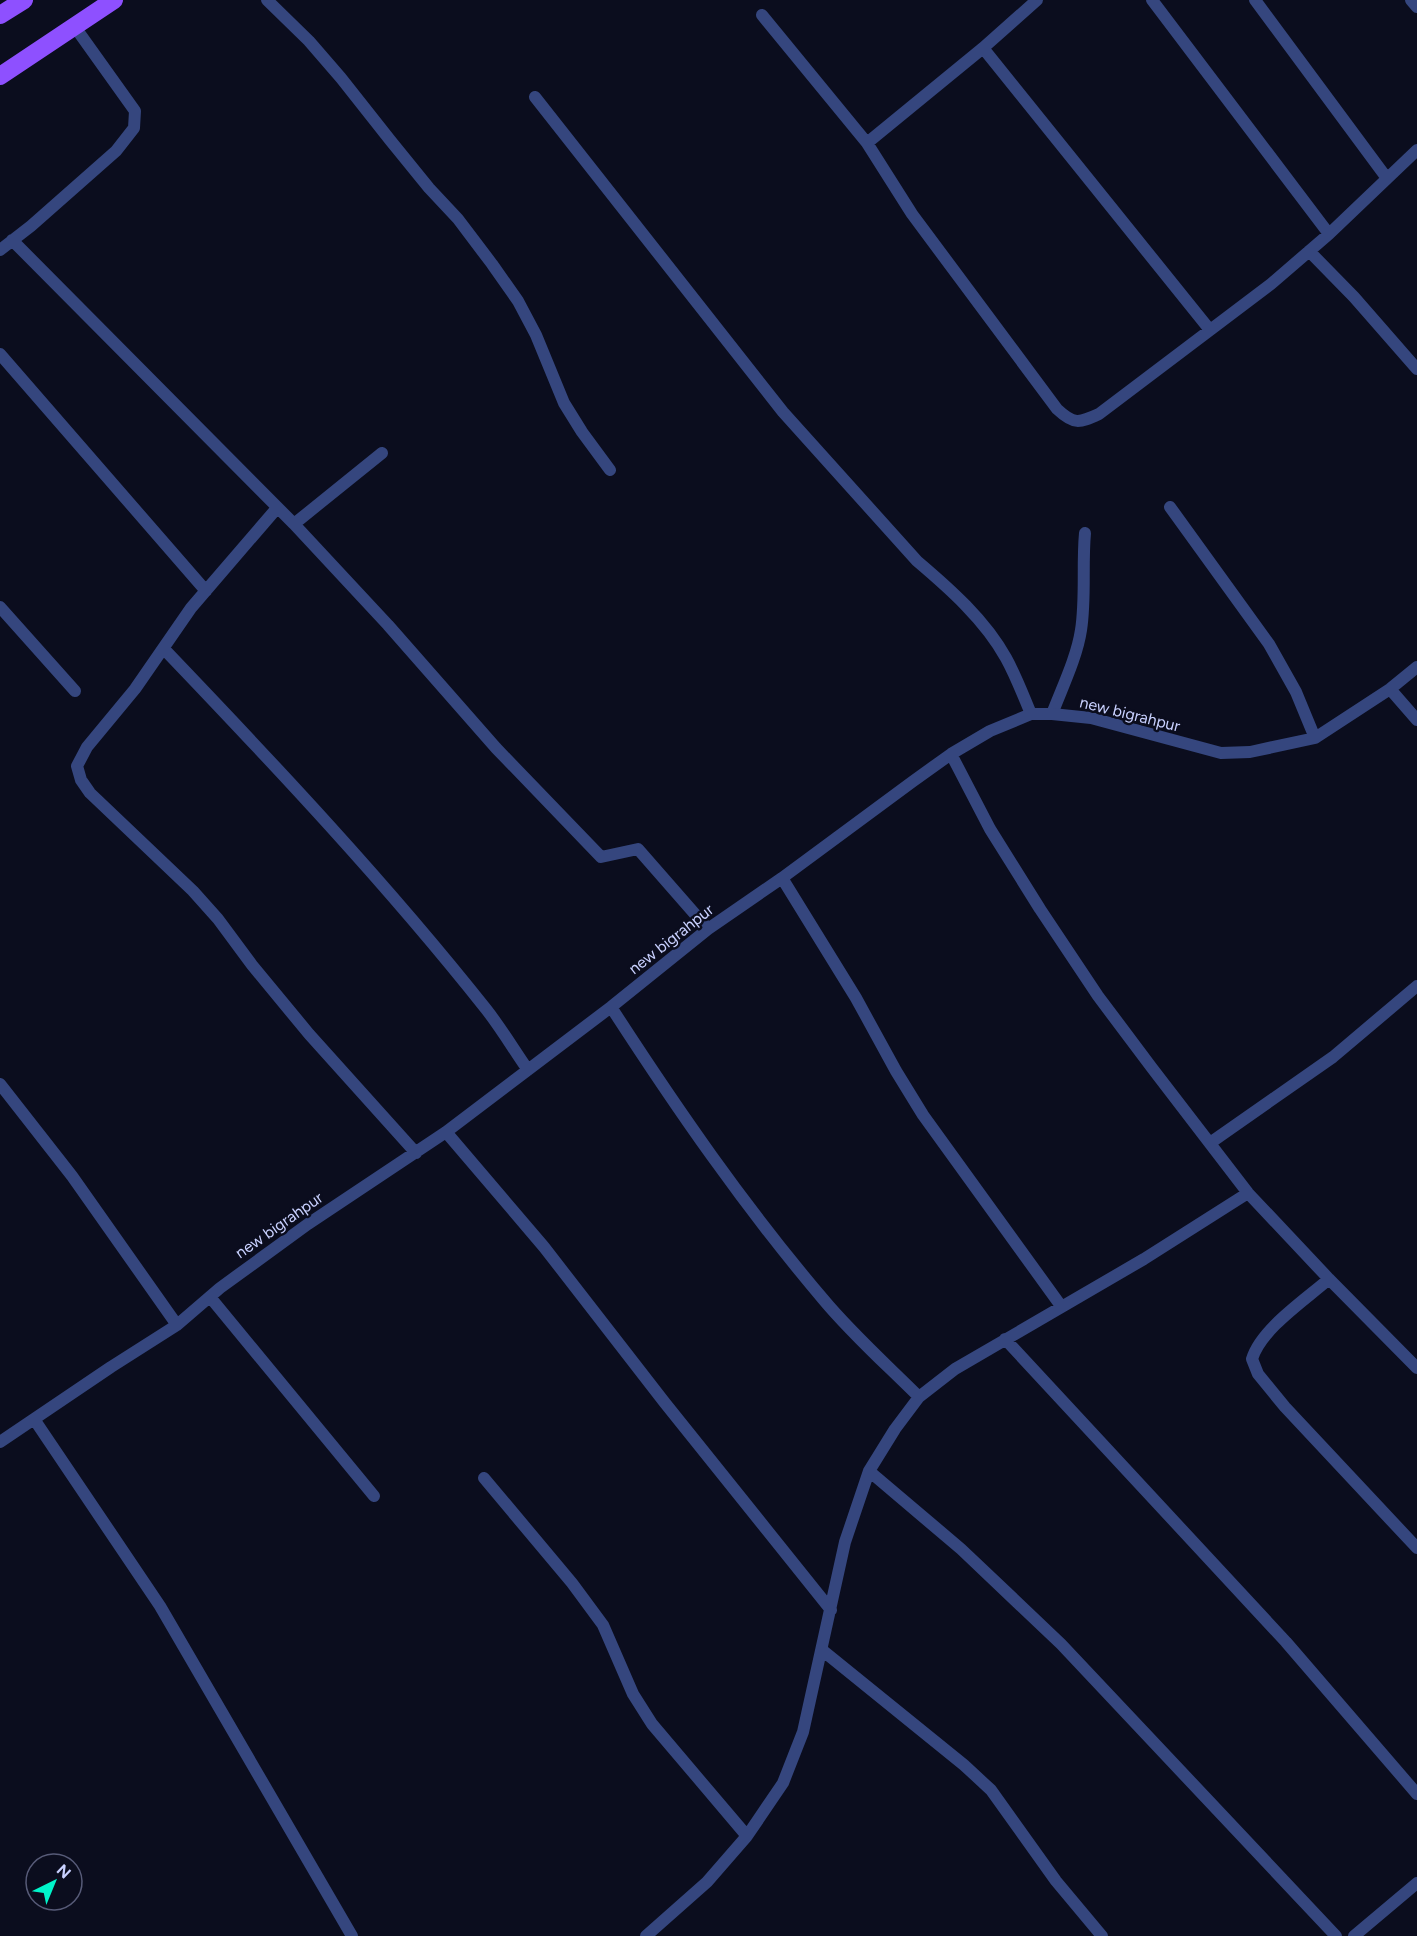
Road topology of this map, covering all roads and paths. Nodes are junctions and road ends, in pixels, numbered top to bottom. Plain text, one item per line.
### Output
1 (24, 0) edge
2 (114, 0) edge
3 (267, 0) edge
4 (1037, 0) edge
5 (1152, 0) edge
6 (1255, 0) edge
7 (1411, 0) edge
8 (1417, 7) edge
9 (0, 15) edge
10 (762, 15) dead end
11 (75, 27) junction
12 (983, 48) junction
13 (0, 76) edge
14 (535, 97) dead end
15 (867, 143) junction
16 (1417, 150) edge
17 (1386, 177) junction
18 (1329, 234) junction
19 (12, 240) junction
20 (0, 250) edge
21 (1309, 251) junction
22 (1210, 330) junction
23 (0, 354) edge
24 (1417, 369) edge
25 (382, 453) dead end
26 (610, 470) dead end
27 (1170, 507) dead end
28 (277, 508) junction
29 (294, 524) junction
30 (1085, 532) dead end
31 (206, 591) junction
32 (0, 607) edge
33 (164, 649) junction
34 (1417, 667) edge
35 (1390, 689) junction
36 (75, 691) dead end
37 (1030, 714) junction
38 (1052, 714) junction
39 (1417, 720) edge
40 (1315, 738) junction
41 (951, 754) junction
42 (782, 878) junction
43 (708, 929) junction
44 (1417, 986) edge
45 (610, 1007) junction
46 (528, 1070) junction
47 (0, 1084) edge
48 (446, 1132) junction
49 (1210, 1143) junction
50 (416, 1153) junction
51 (1248, 1193) junction
52 (1329, 1279) junction
53 (210, 1297) junction
54 (1061, 1306) junction
55 (177, 1325) junction
56 (1005, 1339) junction
57 (1417, 1368) edge
58 (919, 1397) junction
59 (34, 1419) junction
60 (0, 1442) edge
61 (870, 1471) junction
62 (484, 1478) dead end
63 (374, 1496) dead end
64 (1417, 1548) edge
65 (831, 1610) junction
66 (822, 1650) junction
67 (1417, 1794) edge
68 (747, 1836) junction
69 (1417, 1883) edge
70 (352, 1936) edge
71 (646, 1936) edge
72 (1102, 1936) edge
73 (1336, 1936) edge
74 (1354, 1936) edge

1 - 9 main road
2 - 11 main road
3 - 26 street
4 - 12 street
5 - 18 street
6 - 17 street
7 - 8 street
10 - 15 street
11 - 13 main road
11 - 19 street
12 - 15 street
12 - 22 street
14 - 37 street
15 - 22 street
16 - 17 street
17 - 18 street
18 - 21 street
19 - 20 street
19 - 28 street
21 - 22 street
21 - 24 street
23 - 31 street
25 - 29 street
27 - 40 street
28 - 29 street
28 - 31 street
29 - 43 street
30 - 38 street
31 - 33 street
32 - 36 street
33 - 46 street
33 - 50 street
34 - 35 street, new bigrahpur
35 - 39 street
35 - 40 street, new bigrahpur
37 - 38 street, new bigrahpur
37 - 41 street, new bigrahpur
38 - 40 street, new bigrahpur
41 - 42 street, new bigrahpur
41 - 49 street
42 - 43 street, new bigrahpur
42 - 54 street
43 - 45 street, new bigrahpur
44 - 49 street
45 - 46 street, new bigrahpur
45 - 58 street
46 - 48 street, new bigrahpur
47 - 55 street
48 - 50 street, new bigrahpur
48 - 65 street
49 - 51 street
50 - 53 street, new bigrahpur
51 - 52 street
51 - 54 street
52 - 57 street
52 - 64 street
53 - 55 street, new bigrahpur
53 - 63 street
54 - 56 street
55 - 59 street, new bigrahpur
56 - 58 street
56 - 67 street
58 - 61 street
59 - 60 street, new bigrahpur
59 - 70 street
61 - 65 street
61 - 73 street
62 - 68 street
65 - 66 street
66 - 68 street
66 - 72 street
68 - 71 street
69 - 74 street

